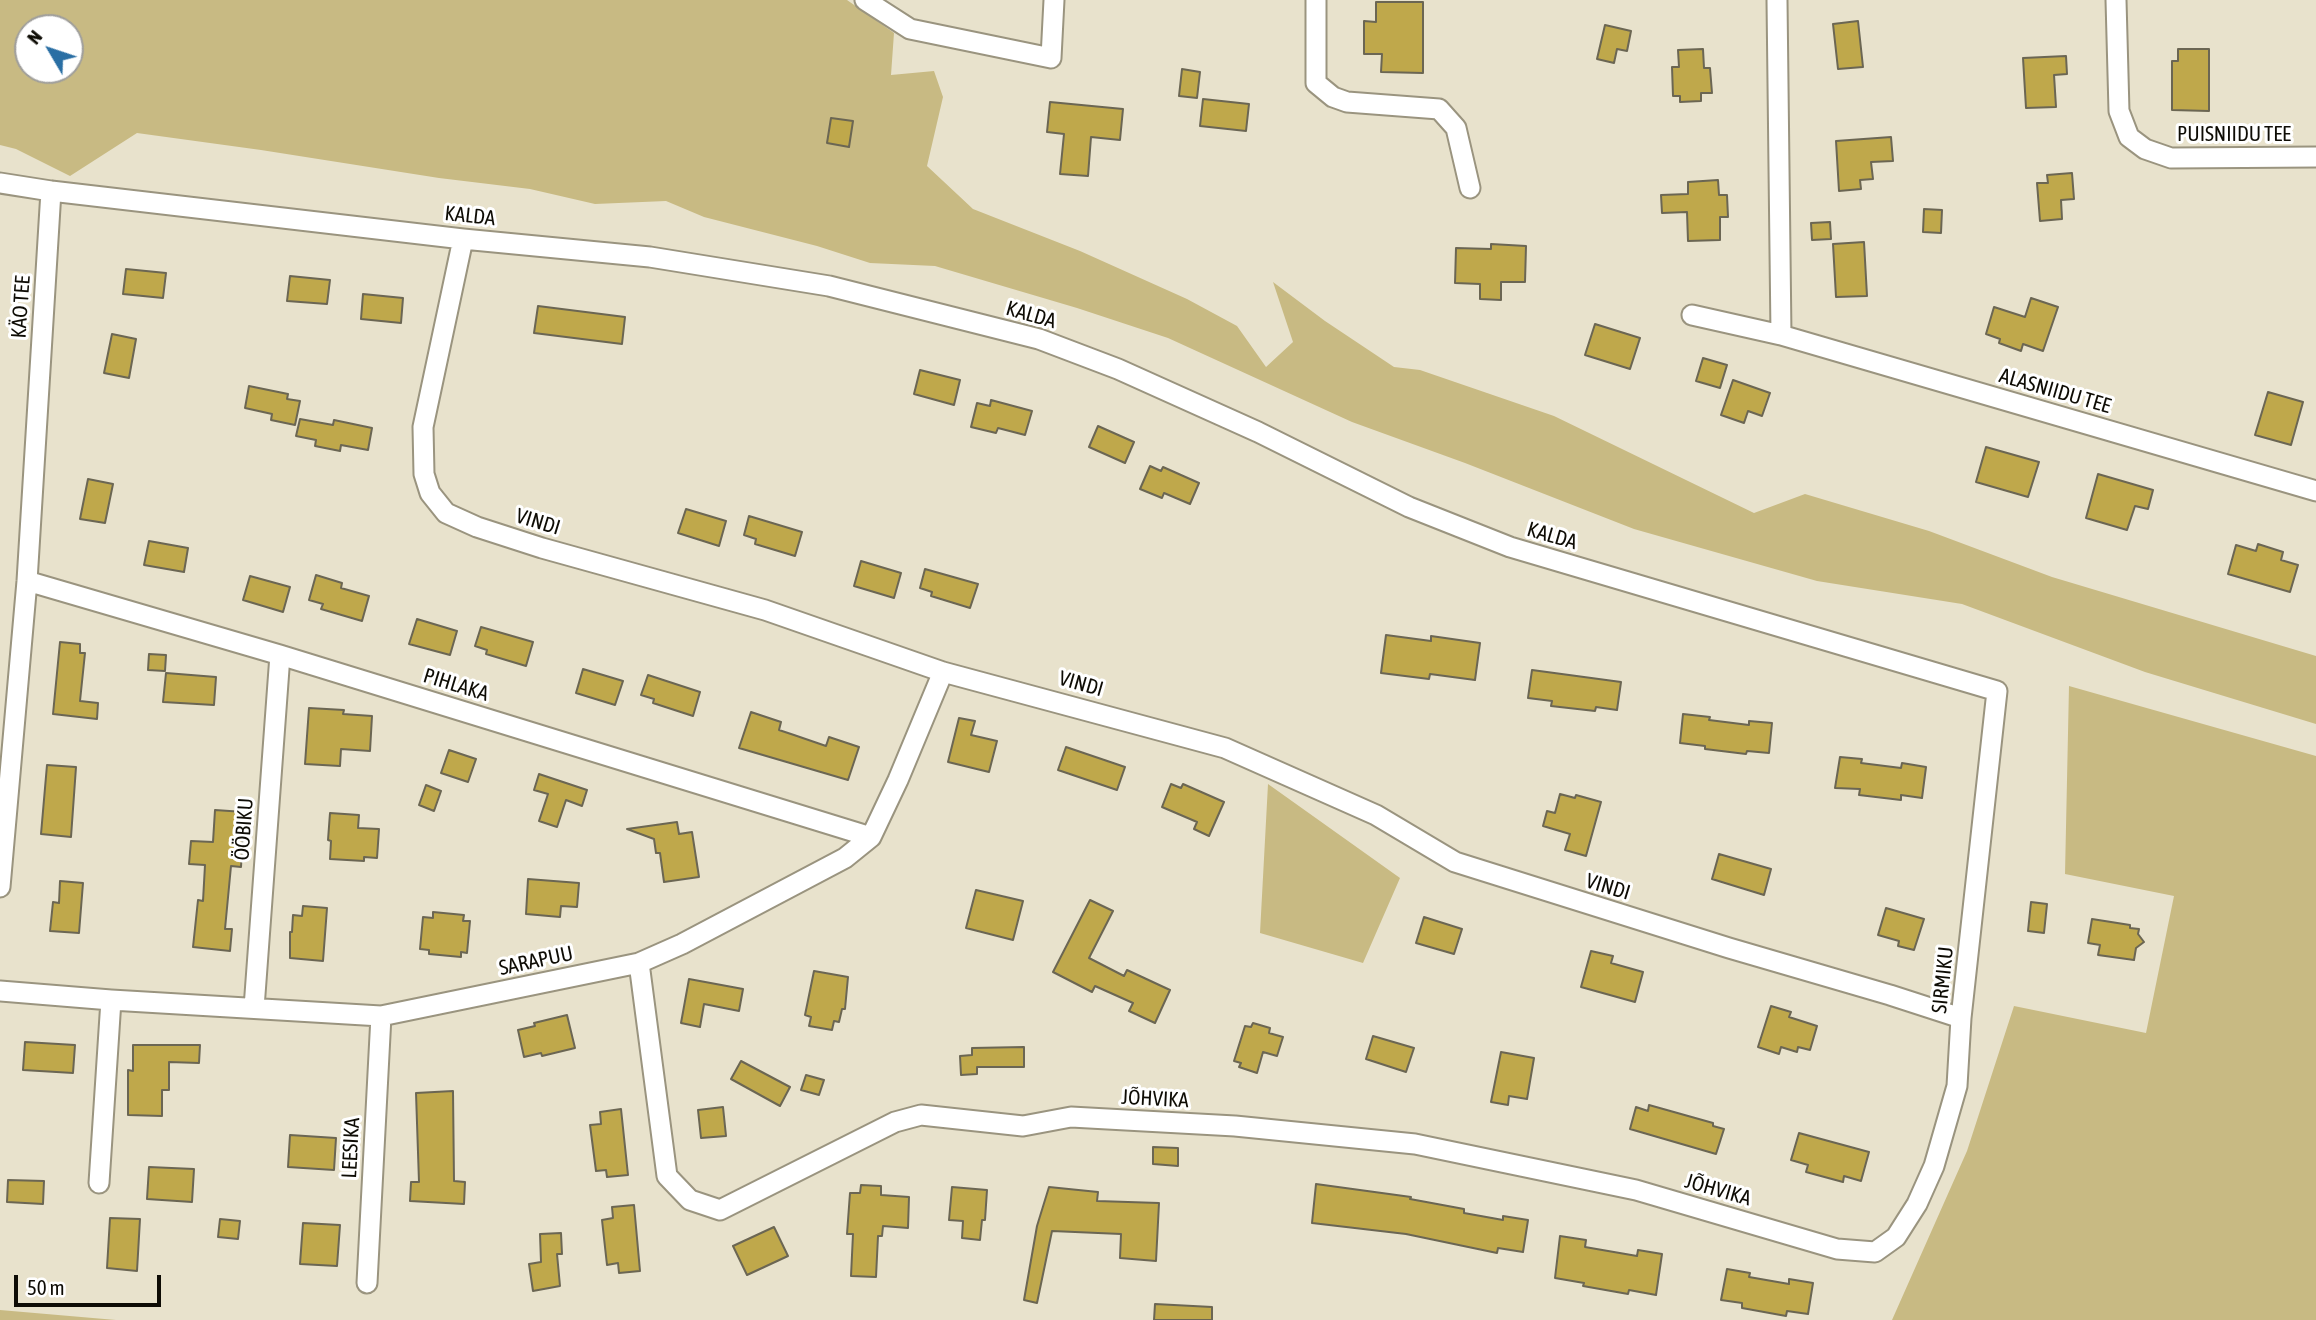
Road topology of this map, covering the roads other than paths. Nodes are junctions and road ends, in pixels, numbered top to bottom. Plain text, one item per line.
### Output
1 (865, 0) edge
2 (1054, 0) edge
3 (1316, 0) edge
4 (1777, 0) edge
5 (2116, 0) edge
6 (2316, 157) edge
7 (0, 183) edge
8 (1470, 188) dead end
9 (51, 191) junction
10 (463, 239) junction
11 (1692, 314) dead end
12 (1782, 335) junction
13 (2316, 491) edge
14 (27, 581) junction
15 (281, 655) junction
16 (943, 672) junction
17 (1997, 691) joint
18 (871, 837) junction
19 (0, 887) edge
20 (639, 962) junction
21 (0, 991) edge
22 (111, 1000) junction
23 (254, 1007) junction
24 (381, 1016) junction
25 (1961, 1018) junction
26 (99, 1183) dead end
27 (1875, 1252) joint
28 (367, 1283) dead end

1 - 2 street
3 - 8 street
4 - 12 street
5 - 6 street, PUISNIIDU TEE
7 - 9 street, KALDA
9 - 10 street, KALDA
9 - 14 street, KÄO TEE
10 - 16 street, VINDI
10 - 17 street, KALDA
11 - 12 street, ALASNIIDU TEE
12 - 13 street, ALASNIIDU TEE
14 - 15 street, PIHLAKA
14 - 19 street, KÄO TEE
15 - 18 street, PIHLAKA
15 - 23 street, ÖÖBIKU
16 - 18 street, SARAPUU
16 - 25 street, VINDI
17 - 25 street, SIRMIKU
18 - 20 street, SARAPUU
20 - 24 street, SARAPUU
20 - 27 street, JÕHVIKA
21 - 22 street, SARAPUU
22 - 23 street, SARAPUU
22 - 26 street
23 - 24 street, SARAPUU
24 - 28 street, LEESIKA
25 - 27 street, SIRMIKU

